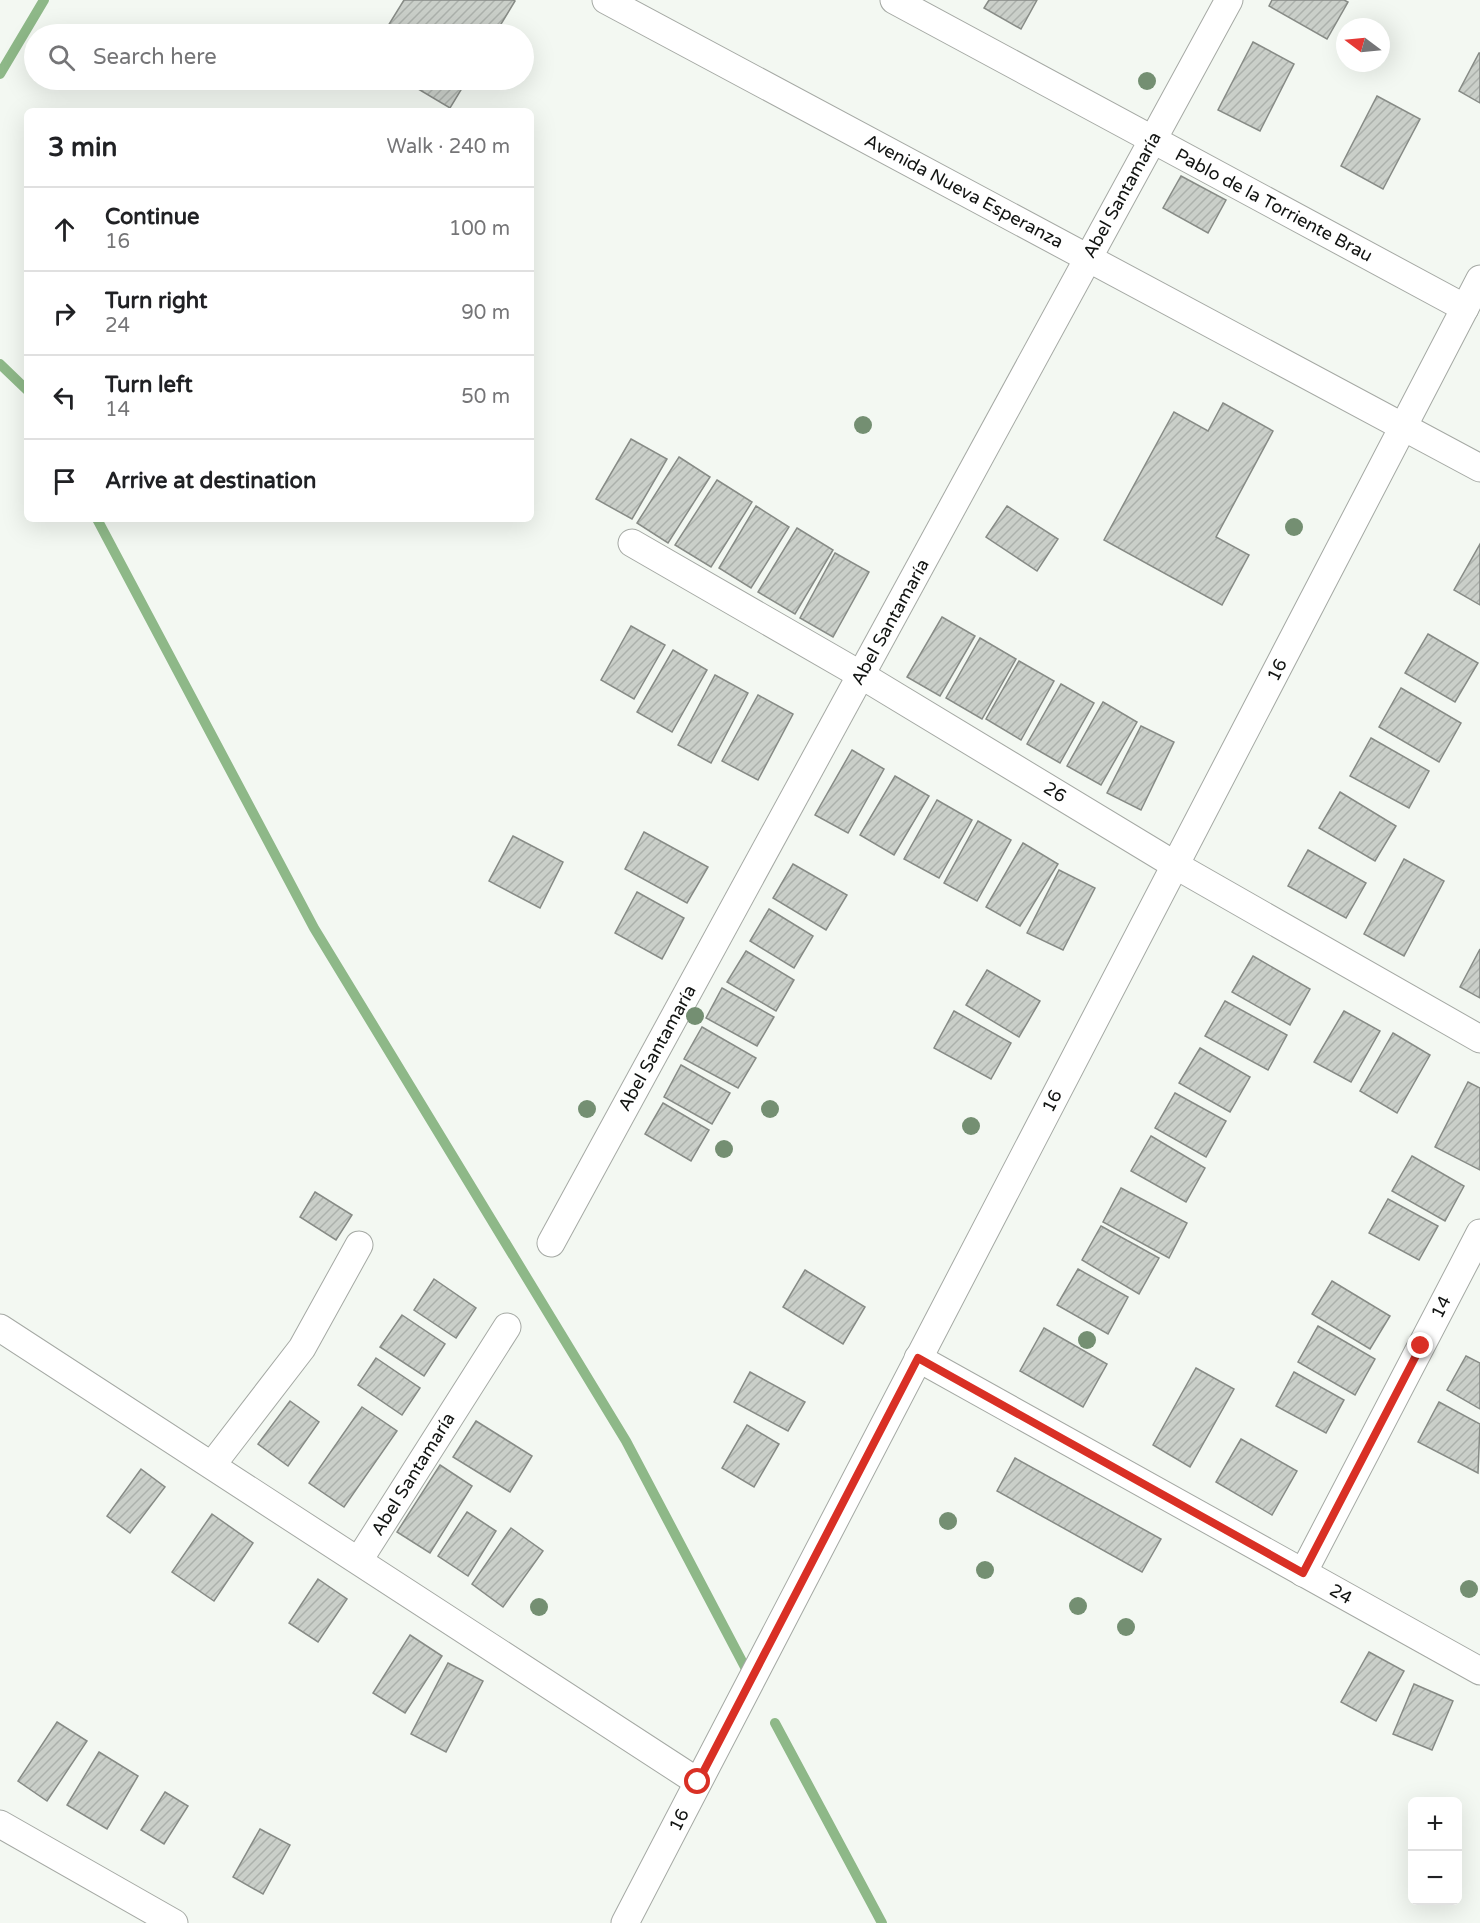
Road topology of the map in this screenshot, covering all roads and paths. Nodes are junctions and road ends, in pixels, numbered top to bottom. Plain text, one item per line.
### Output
1 (606, 0) edge
2 (894, 0) edge
3 (1229, 0) edge
4 (1153, 140) junction
5 (1088, 258) junction
6 (1480, 279) edge
7 (1465, 308) junction
8 (1403, 427) junction
9 (1480, 468) edge
10 (632, 543) dead end
11 (861, 675) junction
12 (1175, 865) junction
13 (1480, 1039) edge
14 (1480, 1233) edge
15 (550, 1243) dead end
16 (359, 1245) dead end
17 (507, 1327) dead end
18 (0, 1328) edge
19 (918, 1358) junction
20 (212, 1465) junction
21 (359, 1560) junction
22 (1303, 1573) junction
23 (1477, 1662) edge
24 (698, 1782) junction
25 (0, 1824) edge
26 (174, 1923) edge
27 (625, 1923) edge

1 - 5 street, Avenida Nueva Esperanza
2 - 4 street, Pablo de la Torriente Brau
3 - 4 street, Abel Santamaría
4 - 5 street, Abel Santamaría
4 - 7 street, Pablo de la Torriente Brau
5 - 8 street, Avenida Nueva Esperanza
5 - 11 street, Abel Santamaría
6 - 7 street, 16
7 - 8 street, 16
8 - 9 street, Avenida Nueva Esperanza
8 - 12 street, 16
10 - 11 street, 26
11 - 12 street, 26
11 - 15 street, Abel Santamaría
12 - 13 street, 26
12 - 19 street, 16
14 - 22 street, 14
16 - 20 street
17 - 21 street, Abel Santamaría
18 - 20 street
19 - 22 street, 24
19 - 24 street, 16
20 - 21 street
21 - 24 street
22 - 23 street, 24
24 - 27 street, 16
25 - 26 street

